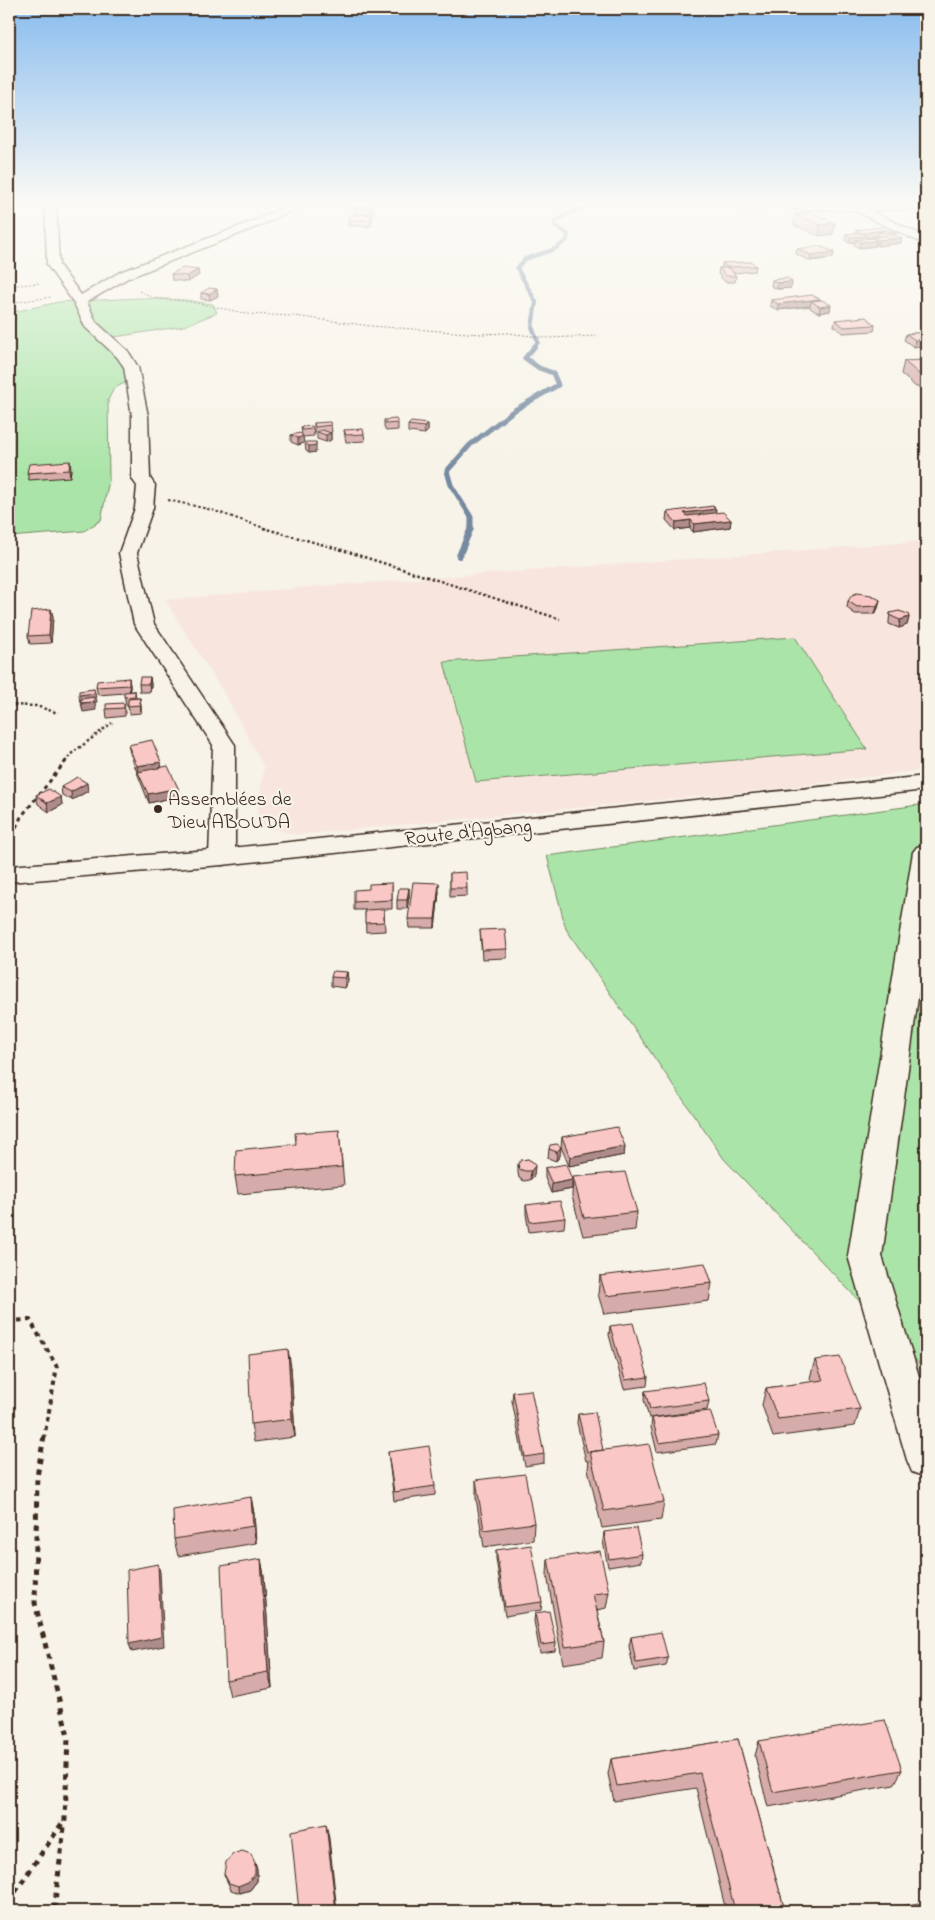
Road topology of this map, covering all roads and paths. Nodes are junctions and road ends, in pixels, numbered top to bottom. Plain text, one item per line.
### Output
1 (73, 294) edge
2 (90, 294) edge
3 (145, 294) edge
4 (78, 300) junction
5 (9, 303) edge
6 (597, 336) dead end
7 (145, 495) junction
8 (560, 619) dead end
9 (9, 705) edge
10 (58, 713) dead end
11 (112, 723) dead end
12 (926, 783) edge
13 (9, 842) edge
14 (926, 852) edge
15 (222, 857) junction
16 (9, 874) edge
17 (9, 1321) edge
18 (926, 1460) edge
19 (65, 1818) junction
20 (9, 1901) edge
21 (54, 1911) edge

1 - 4 street
2 - 4 street
3 - 6 path
4 - 5 path
4 - 7 street
7 - 8 path
7 - 15 street
9 - 10 path
11 - 13 path
12 - 15 street, Route d'Agbang
14 - 18 street
15 - 16 street, Route d'Agbang
17 - 19 path
19 - 20 path
19 - 21 path

